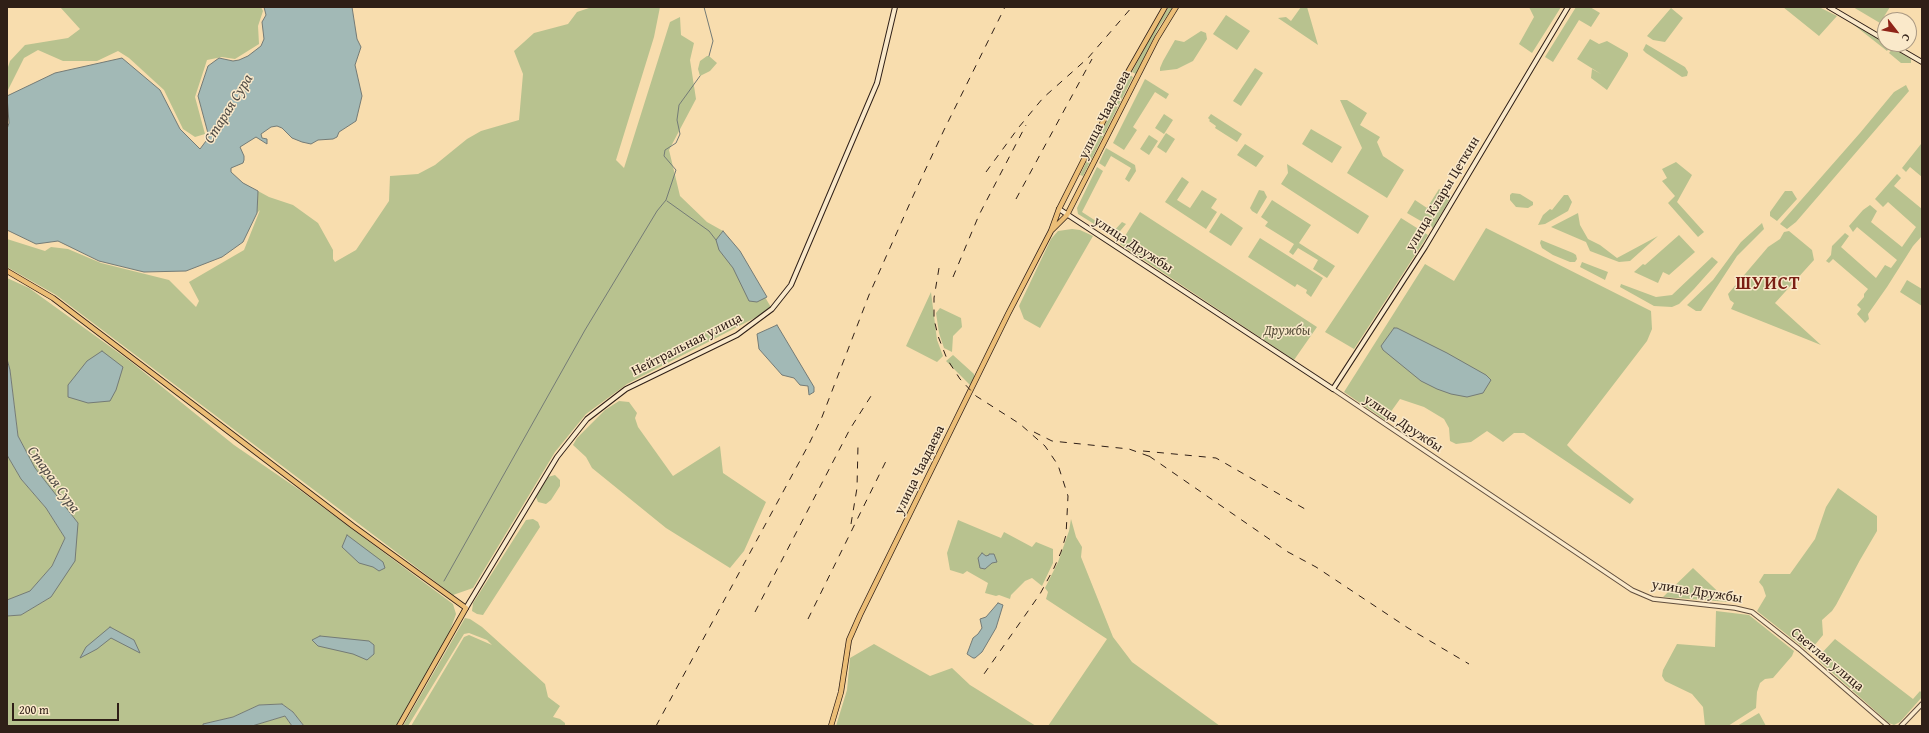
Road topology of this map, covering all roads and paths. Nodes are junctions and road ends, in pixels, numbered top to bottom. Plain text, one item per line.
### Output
1 (894, 7) edge
2 (1165, 7) edge
3 (1176, 7) edge
4 (1568, 7) edge
5 (1829, 7) edge
6 (1877, 35) edge
7 (1905, 52) edge
8 (1922, 62) edge
9 (1059, 209) junction
10 (1067, 215) junction
11 (1051, 231) junction
12 (9, 273) edge
13 (1332, 389) junction
14 (466, 608) junction
15 (1752, 612) joint
16 (1922, 704) edge
17 (399, 726) edge
18 (831, 726) edge
19 (1888, 726) edge
20 (1901, 726) edge

1 - 14 main road, Нейтральная улица
2 - 9 main road, улица Чаадаева
3 - 10 main road, улица Чаадаева
4 - 13 main road, улица Клары Цеткин
5 - 6 main road
7 - 8 main road
9 - 10 main road, улица Дружбы
9 - 11 main road, улица Чаадаева
10 - 11 main road, улица Чаадаева
10 - 13 main road, улица Дружбы
11 - 18 main road, улица Чаадаева
12 - 14 main road
13 - 15 street, улица Дружбы
14 - 17 main road
15 - 19 street, Светлая улица
16 - 20 street

